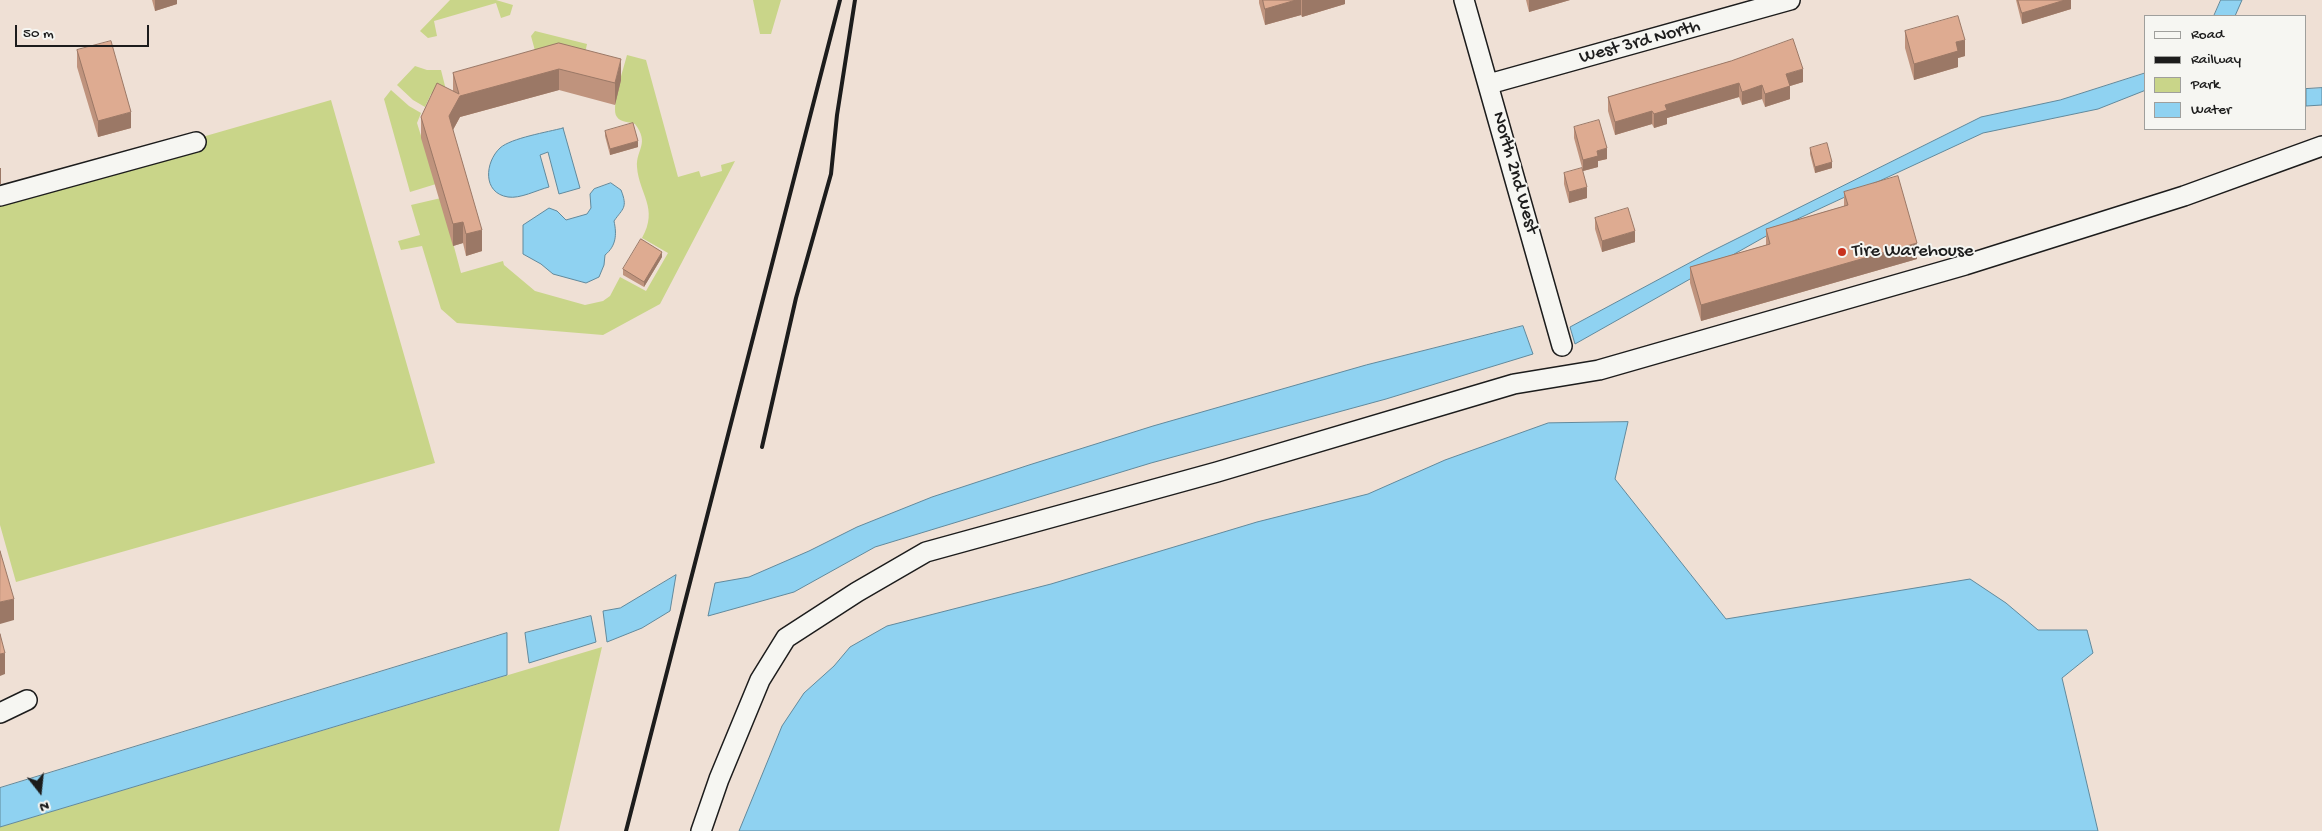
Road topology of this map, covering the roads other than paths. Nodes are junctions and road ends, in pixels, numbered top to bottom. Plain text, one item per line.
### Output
1 (1464, 0) edge
2 (1790, 0) edge
3 (1489, 84) junction
4 (196, 142) dead end
5 (2322, 146) edge
6 (0, 196) edge
7 (1562, 346) dead end
8 (27, 700) dead end
9 (0, 713) edge
10 (701, 831) edge

1 - 3 street, North 2nd West
2 - 3 street, West 3rd North
3 - 7 street, North 2nd West
4 - 6 street
5 - 10 street
8 - 9 street

